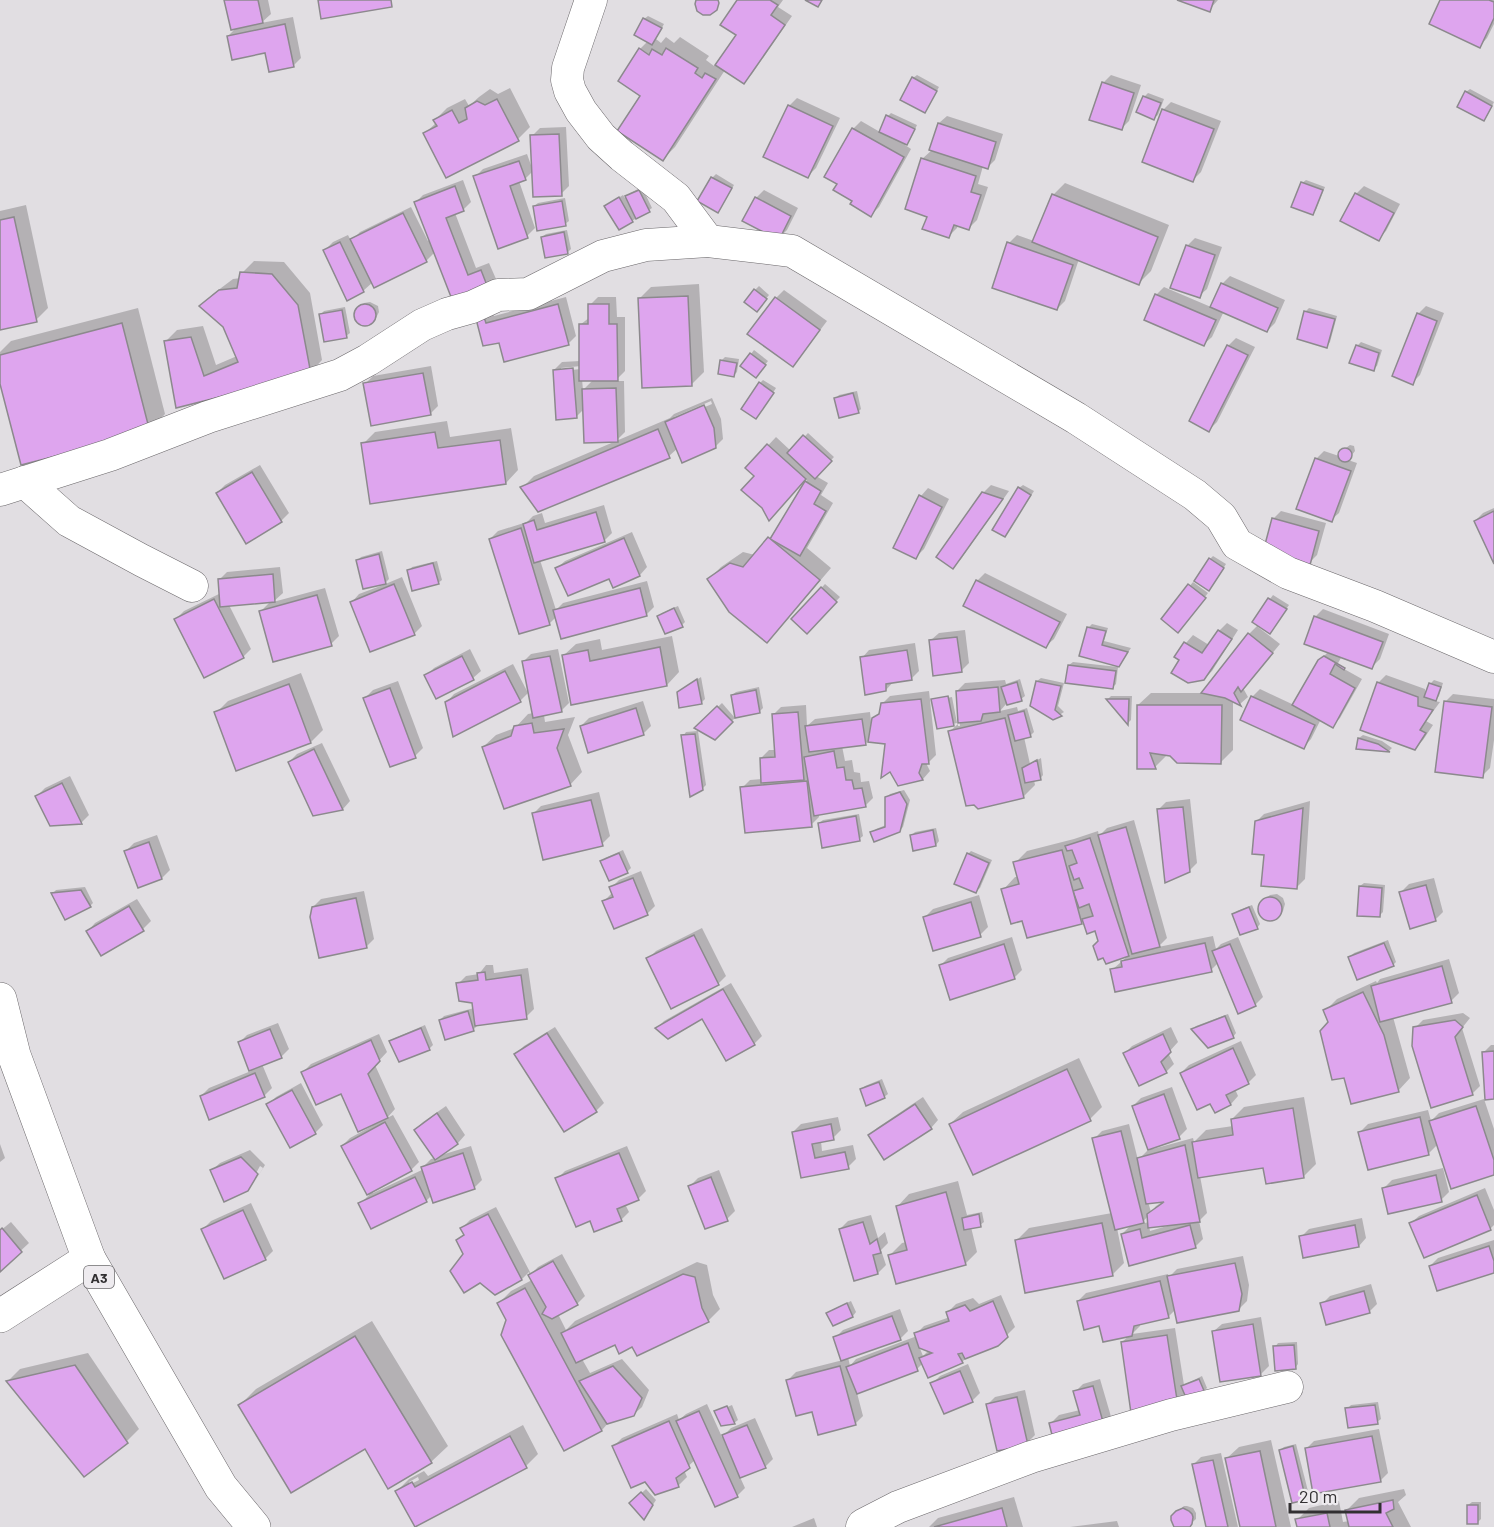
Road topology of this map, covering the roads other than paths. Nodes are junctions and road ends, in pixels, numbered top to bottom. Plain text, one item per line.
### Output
1 (591, 0) edge
2 (708, 241) junction
3 (13, 486) edge
4 (192, 585) dead end
5 (1494, 657) edge
6 (0, 999) edge
7 (88, 1259) junction
8 (0, 1316) edge
9 (1287, 1387) dead end
10 (254, 1527) edge
11 (862, 1527) edge

1 - 2 street
2 - 3 street
2 - 5 street
3 - 4 street
6 - 7 main road, A3
7 - 8 main road
7 - 10 main road, A3
9 - 11 street

